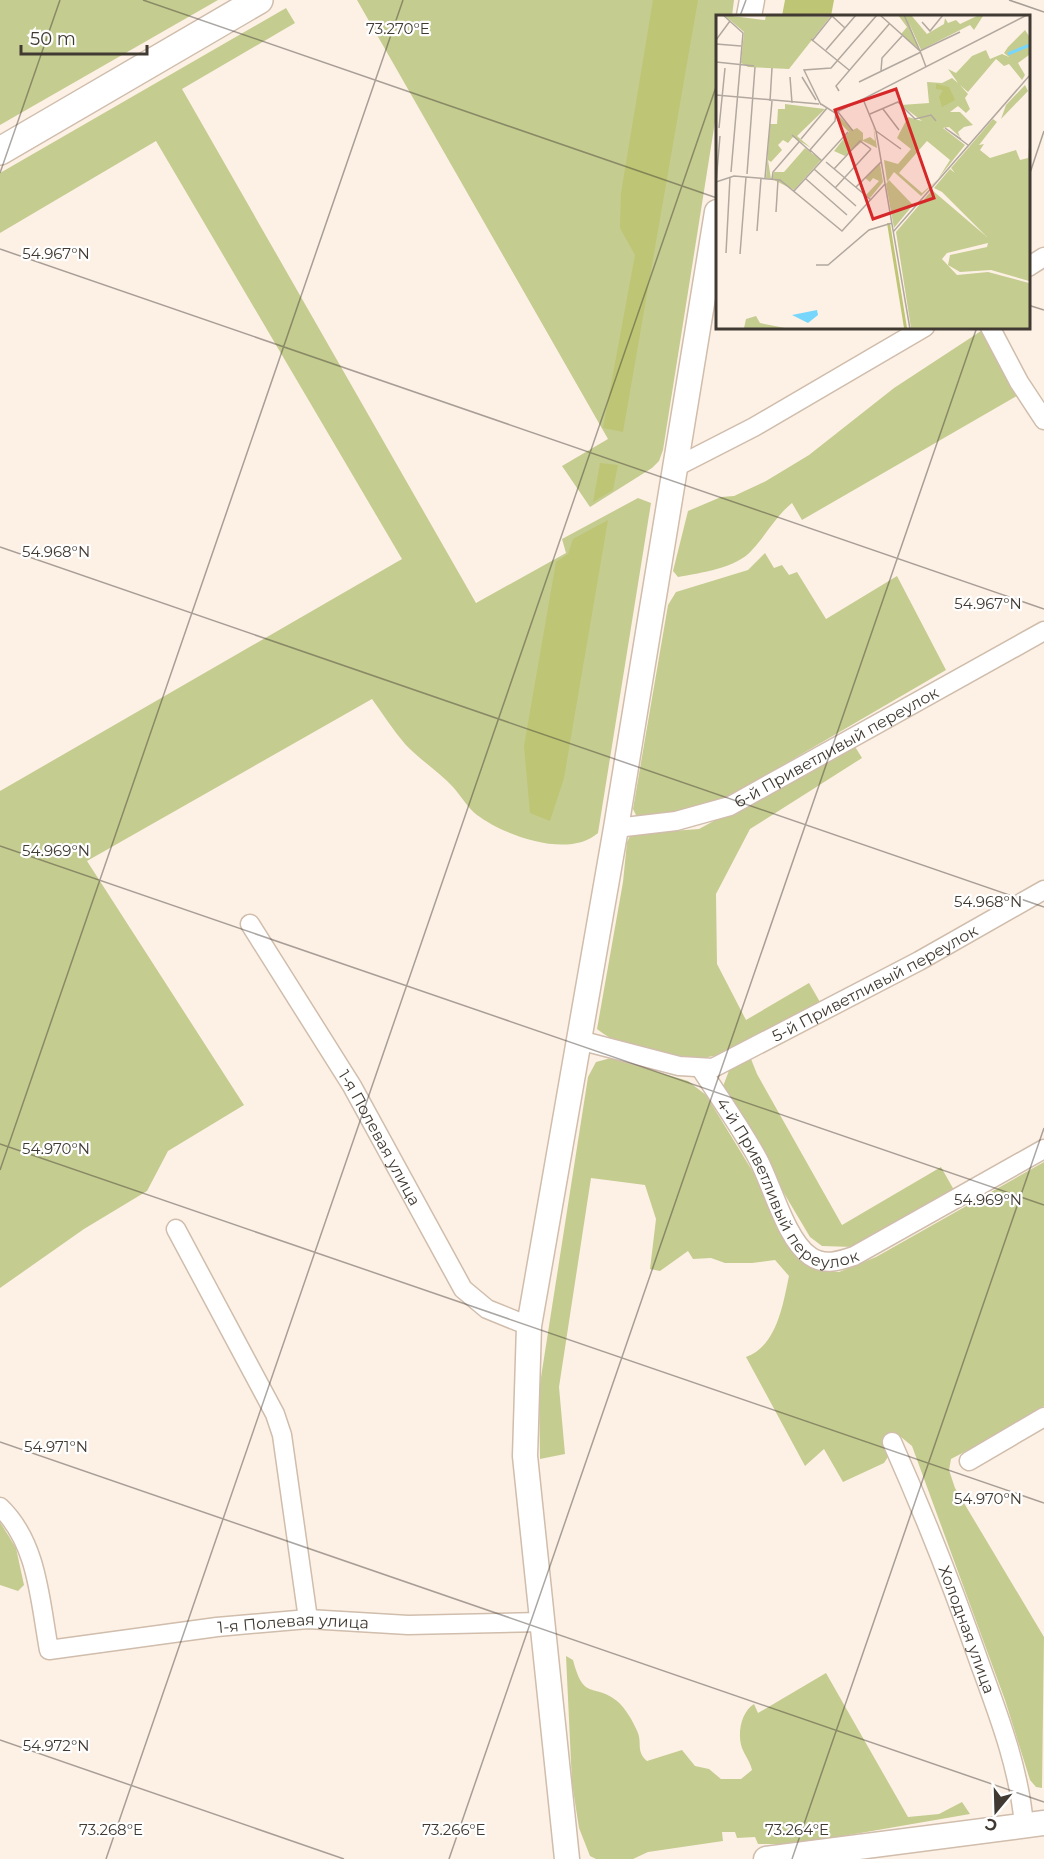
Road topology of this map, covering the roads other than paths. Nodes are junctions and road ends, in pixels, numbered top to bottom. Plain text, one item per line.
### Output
1 (259, 0) edge
2 (752, 0) edge
3 (749, 15) edge
4 (0, 151) edge
5 (716, 218) edge
6 (1044, 257) edge
7 (1029, 266) edge
8 (923, 328) edge
9 (991, 328) edge
10 (1044, 420) edge
11 (674, 468) junction
12 (1044, 631) edge
13 (616, 828) junction
14 (1044, 890) edge
15 (250, 924) dead end
16 (579, 1040) junction
17 (701, 1070) junction
18 (1044, 1149) edge
19 (176, 1229) dead end
20 (529, 1326) junction
21 (1044, 1417) edge
22 (891, 1442) dead end
23 (969, 1461) dead end
24 (0, 1507) edge
25 (308, 1619) junction
26 (541, 1622) junction
27 (1039, 1821) edge
28 (567, 1859) edge
29 (766, 1859) edge

1 - 4 main road
2 - 3 main road
5 - 11 main road
6 - 7 street
8 - 11 street
9 - 10 street
11 - 13 main road
12 - 13 street, 6-й Приветливый переулок
13 - 16 main road
14 - 17 street, 5-й Приветливый переулок
15 - 20 street, 1-я Полевая улица
16 - 17 street
16 - 20 main road
17 - 18 street, 4-й Приветливый переулок
19 - 25 street
20 - 26 main road
21 - 23 street
22 - 27 street, Холодная улица
24 - 25 street, 1-я Полевая улица
25 - 26 street, 1-я Полевая улица
26 - 28 main road
27 - 29 main road

